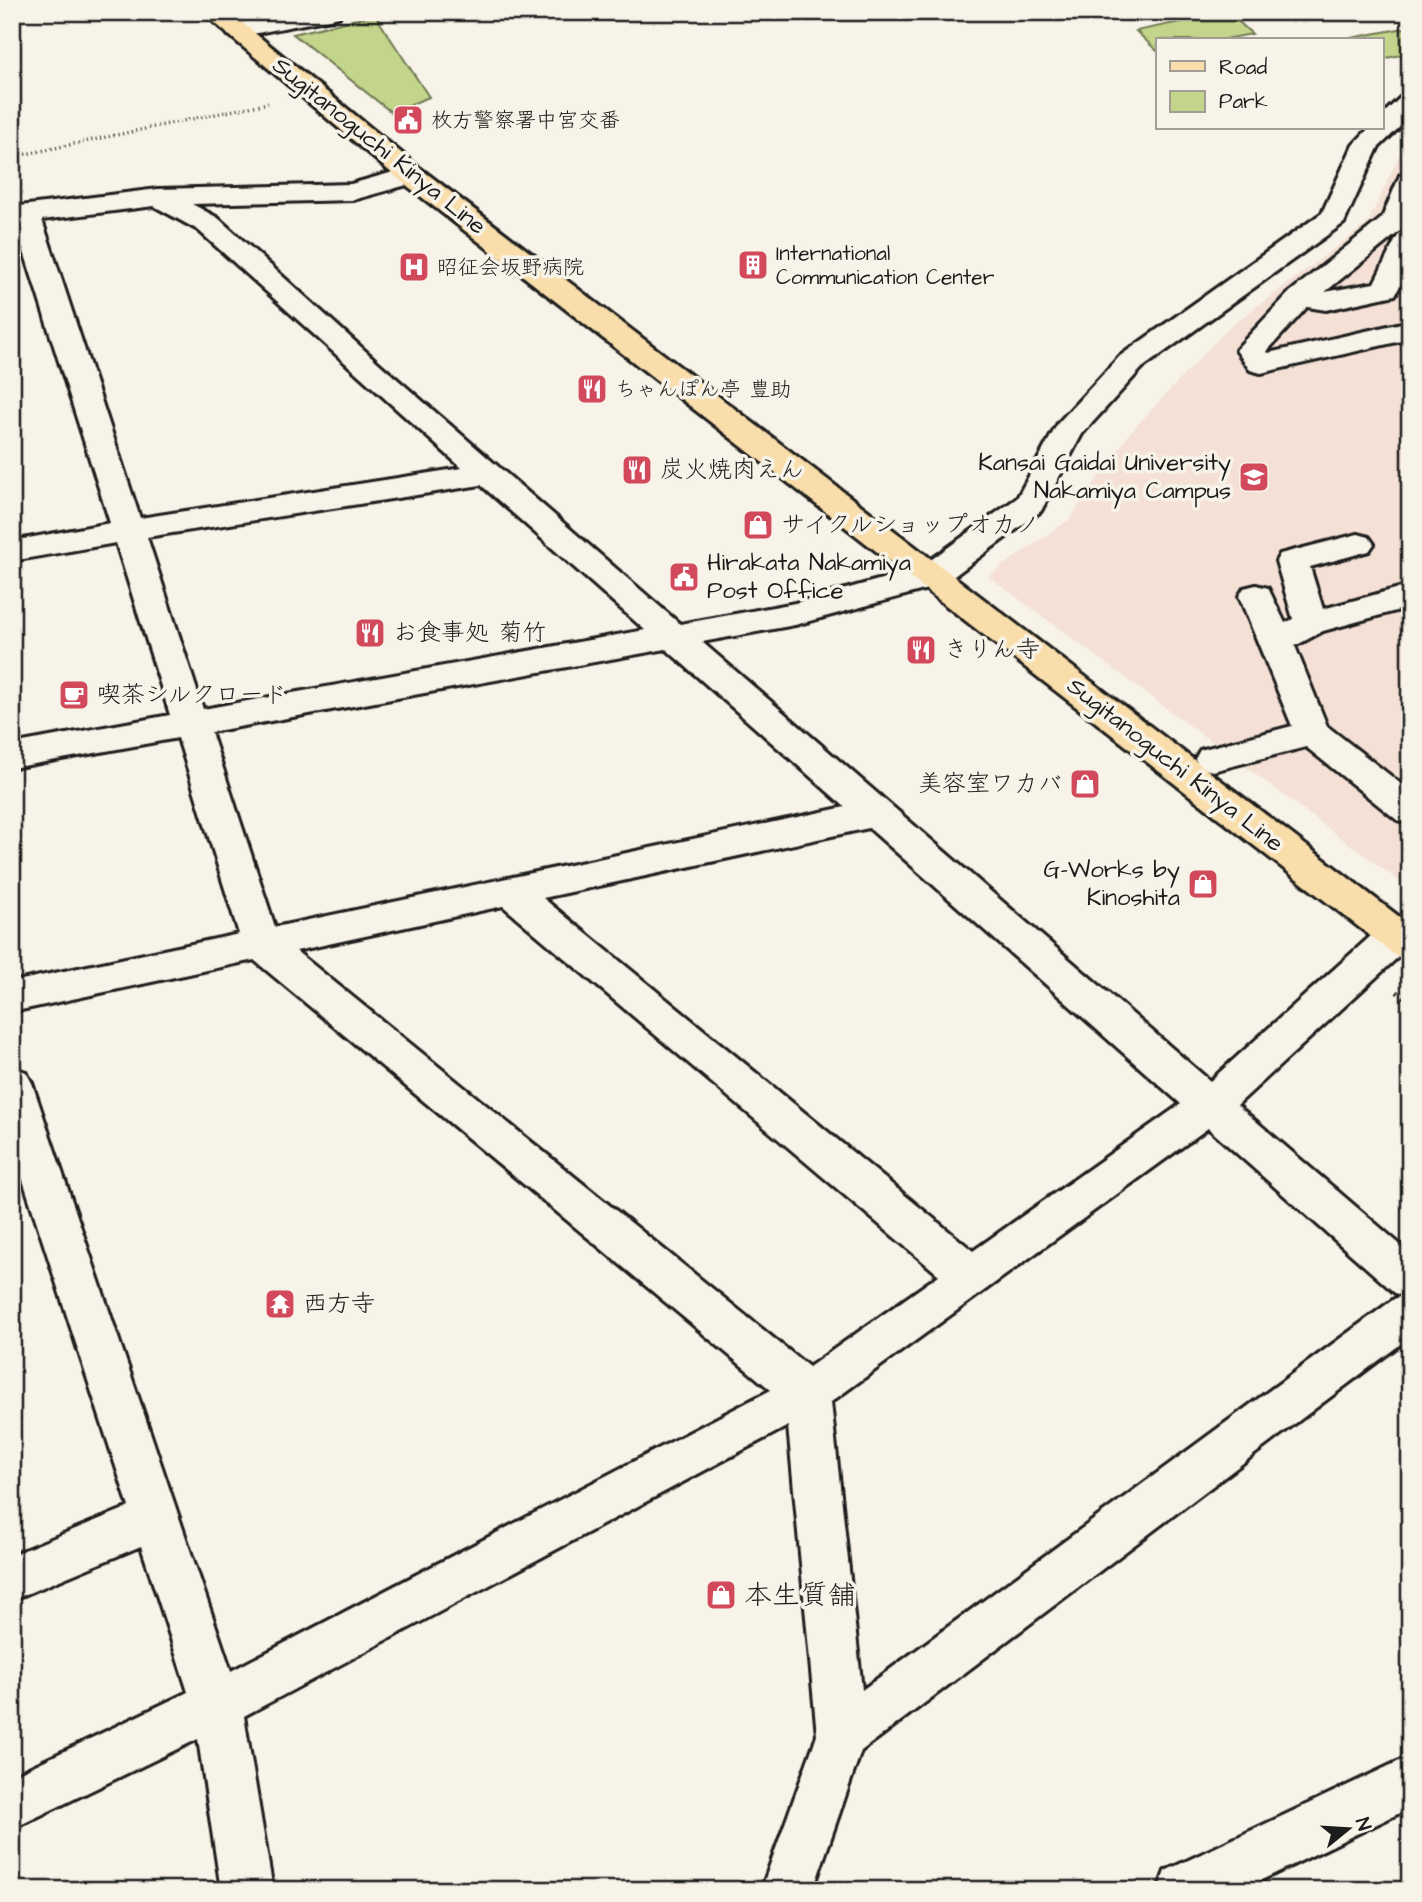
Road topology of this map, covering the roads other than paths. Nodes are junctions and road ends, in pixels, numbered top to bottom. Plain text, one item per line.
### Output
1 (330, 12) edge
2 (226, 21) edge
3 (1410, 102) edge
4 (1384, 127) edge
5 (1381, 130) edge
6 (411, 175) junction
7 (1410, 181) edge
8 (158, 197) junction
9 (16, 201) edge
10 (1405, 233) edge
11 (1300, 298) junction
12 (1406, 331) dead end
13 (488, 474) junction
14 (128, 530) junction
15 (1358, 544) dead end
16 (12, 551) edge
17 (930, 577) junction
18 (1256, 596) dead end
19 (1410, 596) edge
20 (1311, 622) junction
21 (674, 637) junction
22 (1276, 642) junction
23 (191, 722) junction
24 (1312, 733) junction
25 (12, 756) edge
26 (1213, 759) dead end
27 (1410, 811) edge
28 (877, 813) junction
29 (512, 892) junction
30 (1403, 941) edge
31 (262, 945) junction
32 (12, 997) edge
33 (12, 1083) edge
34 (1211, 1104) junction
35 (972, 1276) junction
36 (1410, 1280) edge
37 (1410, 1312) edge
38 (808, 1393) junction
39 (156, 1518) junction
40 (12, 1578) edge
41 (217, 1704) junction
42 (842, 1735) junction
43 (1410, 1782) edge
44 (12, 1803) edge
45 (247, 1890) edge
46 (787, 1890) edge
47 (1184, 1890) edge

1 - 2 street
2 - 6 main road, Sugitanoguchi Kinya Line
3 - 4 street
5 - 17 street
6 - 8 street
6 - 17 main road, Sugitanoguchi Kinya Line
7 - 10 street
8 - 9 street
8 - 13 street
9 - 14 street
10 - 11 street
10 - 11 street
11 - 12 street
13 - 14 street
13 - 21 street
14 - 16 street
14 - 23 street
15 - 20 street
17 - 21 street
17 - 30 main road, Sugitanoguchi Kinya Line
18 - 22 street
19 - 20 street
20 - 22 street
21 - 23 street
21 - 28 street
22 - 24 street
23 - 25 street
23 - 31 street
24 - 26 street
24 - 27 street
28 - 29 street
28 - 34 street
29 - 31 street
29 - 35 street
30 - 34 street
31 - 32 street
31 - 38 street
33 - 39 street
34 - 35 street
34 - 36 street
35 - 38 street
37 - 42 street
38 - 41 street
38 - 42 street
39 - 40 street
39 - 41 street
41 - 44 street
41 - 45 street
42 - 46 street
43 - 47 street

